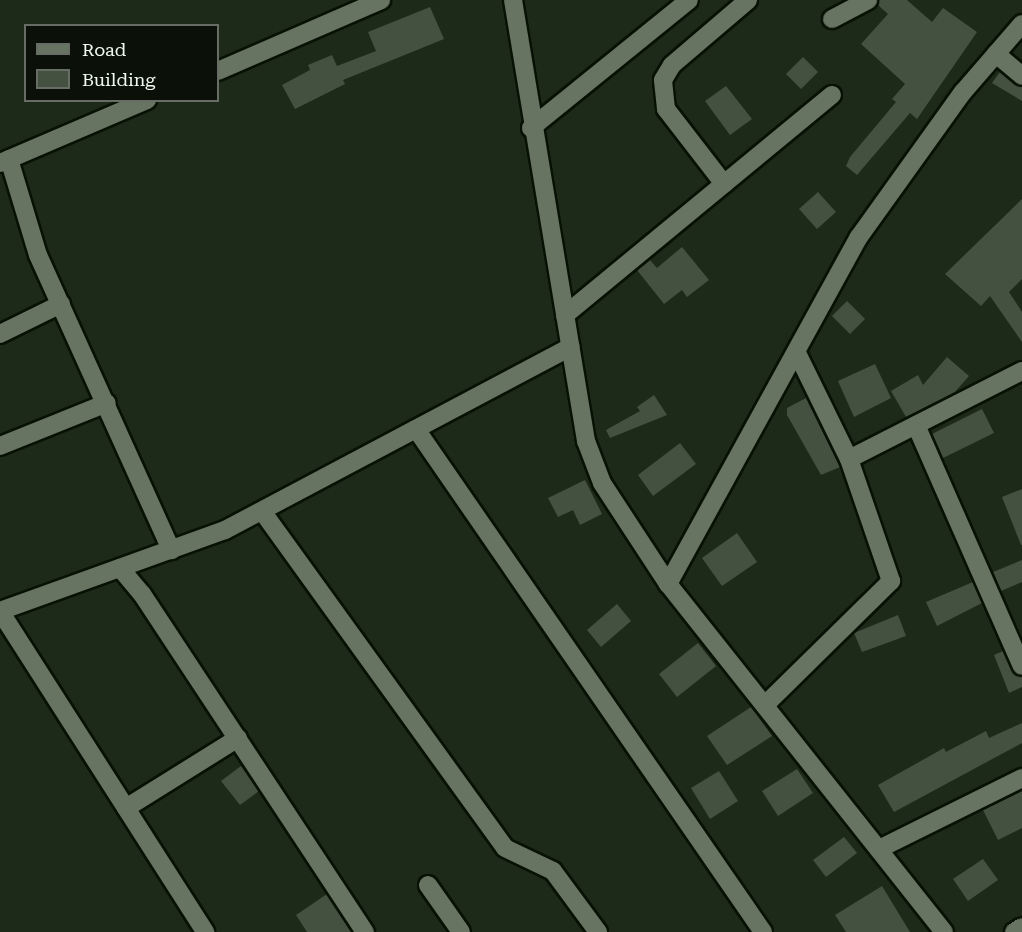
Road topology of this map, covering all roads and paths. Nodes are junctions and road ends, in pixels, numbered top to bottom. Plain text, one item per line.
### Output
1 (381, 0) edge
2 (513, 0) edge
3 (689, 0) edge
4 (748, 0) edge
5 (868, 0) edge
6 (832, 19) dead end
7 (1022, 24) edge
8 (996, 54) junction
9 (219, 71) edge
10 (1022, 76) edge
11 (832, 95) dead end
12 (142, 102) edge
13 (531, 128) junction
14 (4, 161) edge
15 (724, 184) junction
16 (61, 304) junction
17 (565, 315) junction
18 (0, 334) edge
19 (571, 347) junction
20 (797, 353) junction
21 (1022, 371) edge
22 (107, 403) junction
23 (916, 425) junction
24 (416, 429) junction
25 (0, 446) edge
26 (849, 459) junction
27 (262, 511) junction
28 (171, 550) junction
29 (120, 568) junction
30 (668, 584) junction
31 (0, 611) edge
32 (1022, 666) edge
33 (765, 705) junction
34 (238, 738) junction
35 (1022, 778) edge
36 (126, 808) junction
37 (879, 849) junction
38 (428, 885) dead end
39 (1022, 927) edge
40 (205, 932) edge
41 (365, 932) edge
42 (460, 932) edge
43 (598, 932) edge
44 (763, 932) edge
45 (944, 932) edge
46 (1014, 932) edge

1 - 9 street
2 - 13 street
3 - 13 street
4 - 15 street
5 - 6 street
7 - 8 street
8 - 10 street
8 - 20 street
11 - 15 street
12 - 14 street
13 - 17 street
14 - 16 street
15 - 17 street
16 - 18 street
16 - 22 street
17 - 19 street
19 - 24 street
19 - 30 street
20 - 26 street
20 - 30 street
21 - 23 street
22 - 25 street
22 - 28 street
23 - 26 street
23 - 32 street
24 - 27 street
24 - 44 street
26 - 33 street
27 - 28 street
27 - 43 street
28 - 29 street
29 - 31 street
29 - 34 street
30 - 33 street
31 - 36 street
33 - 37 street
34 - 36 street
34 - 41 street
35 - 37 street
36 - 40 street
37 - 45 street
38 - 42 street
39 - 46 street

